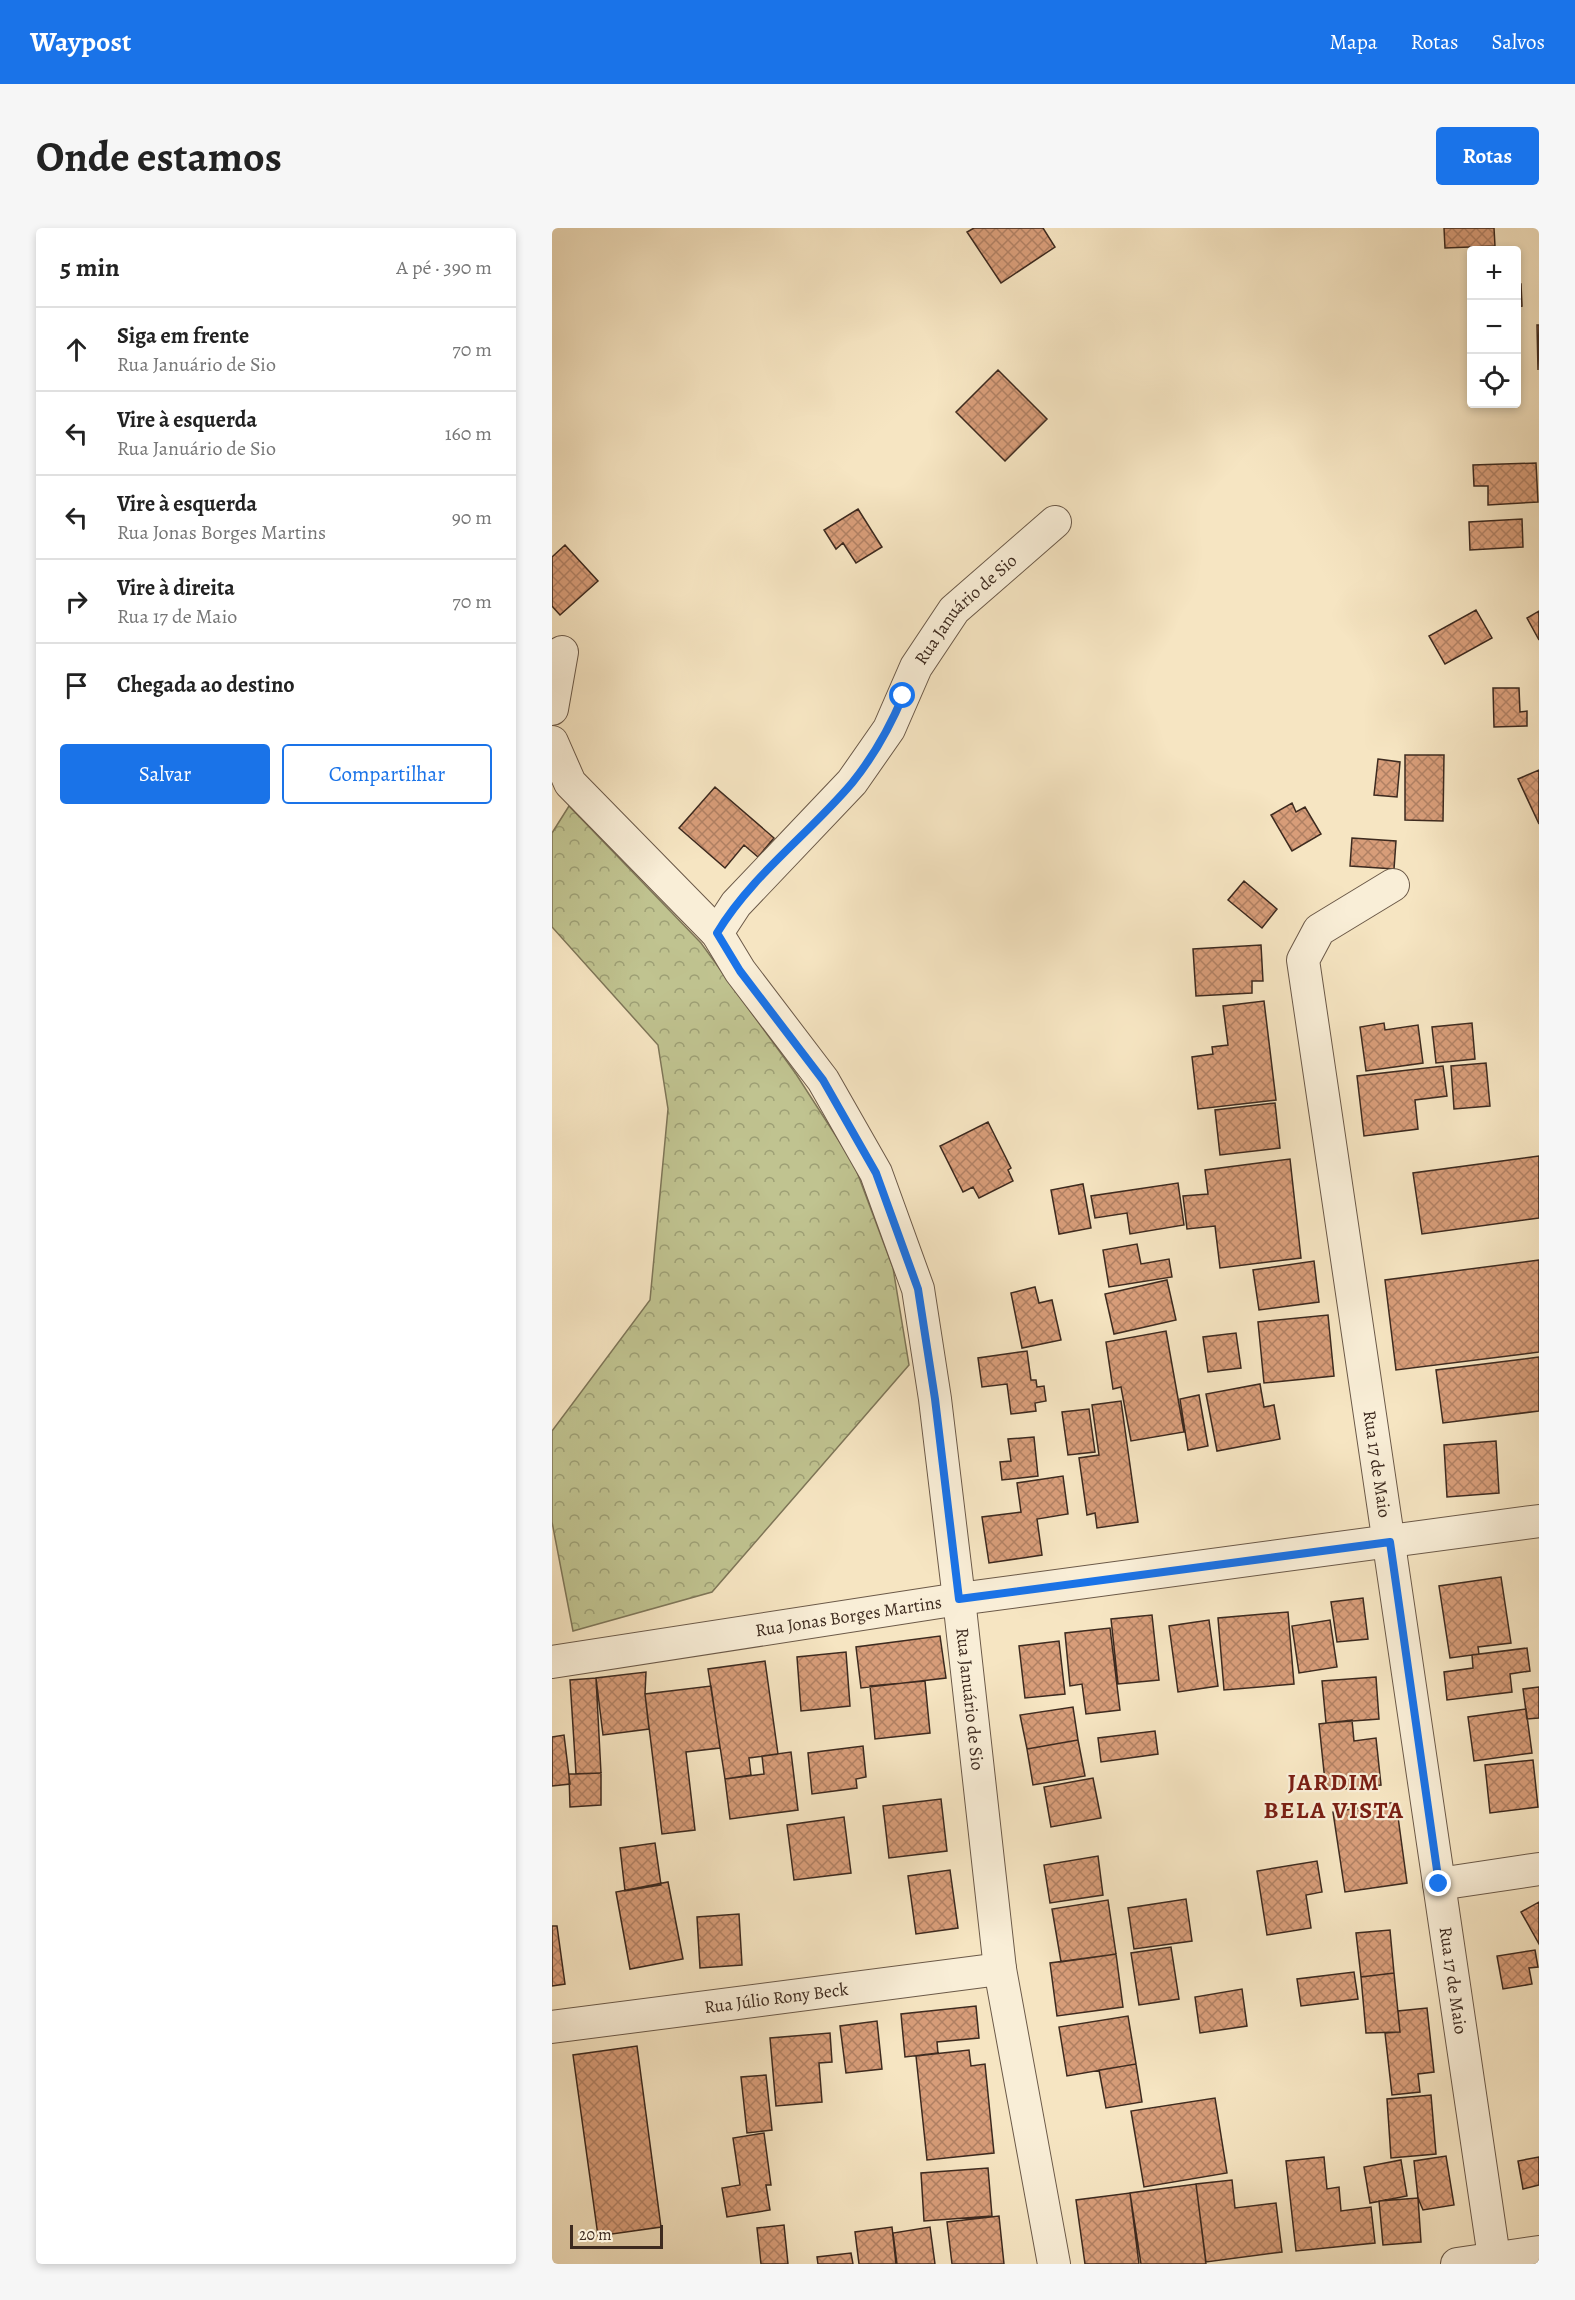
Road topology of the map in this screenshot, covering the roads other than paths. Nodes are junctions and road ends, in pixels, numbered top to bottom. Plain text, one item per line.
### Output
1 (1055, 522) dead end
2 (562, 652) dead end
3 (552, 709) edge
4 (552, 742) edge
5 (1393, 885) dead end
6 (717, 933) junction
7 (1539, 1521) edge
8 (1390, 1542) junction
9 (959, 1599) junction
10 (552, 1662) edge
11 (1539, 1869) edge
12 (1439, 1884) junction
13 (1000, 1969) junction
14 (552, 2026) edge
15 (1539, 2252) edge
16 (1494, 2262) edge
17 (1054, 2264) edge
18 (1456, 2264) edge

1 - 6 street, Rua Januário de Sio
2 - 3 street
4 - 6 street, Rua Januário de Sio
5 - 8 street, Rua 17 de Maio
6 - 9 street, Rua Januário de Sio
7 - 8 street, Rua Jonas Borges Martins
8 - 9 street, Rua Jonas Borges Martins
8 - 12 street, Rua 17 de Maio
9 - 10 street, Rua Jonas Borges Martins
9 - 13 street, Rua Januário de Sio
11 - 12 street
12 - 16 street, Rua 17 de Maio
13 - 14 street, Rua Júlio Rony Beck
13 - 17 street, Rua Januário de Sio
15 - 16 street
16 - 18 street

